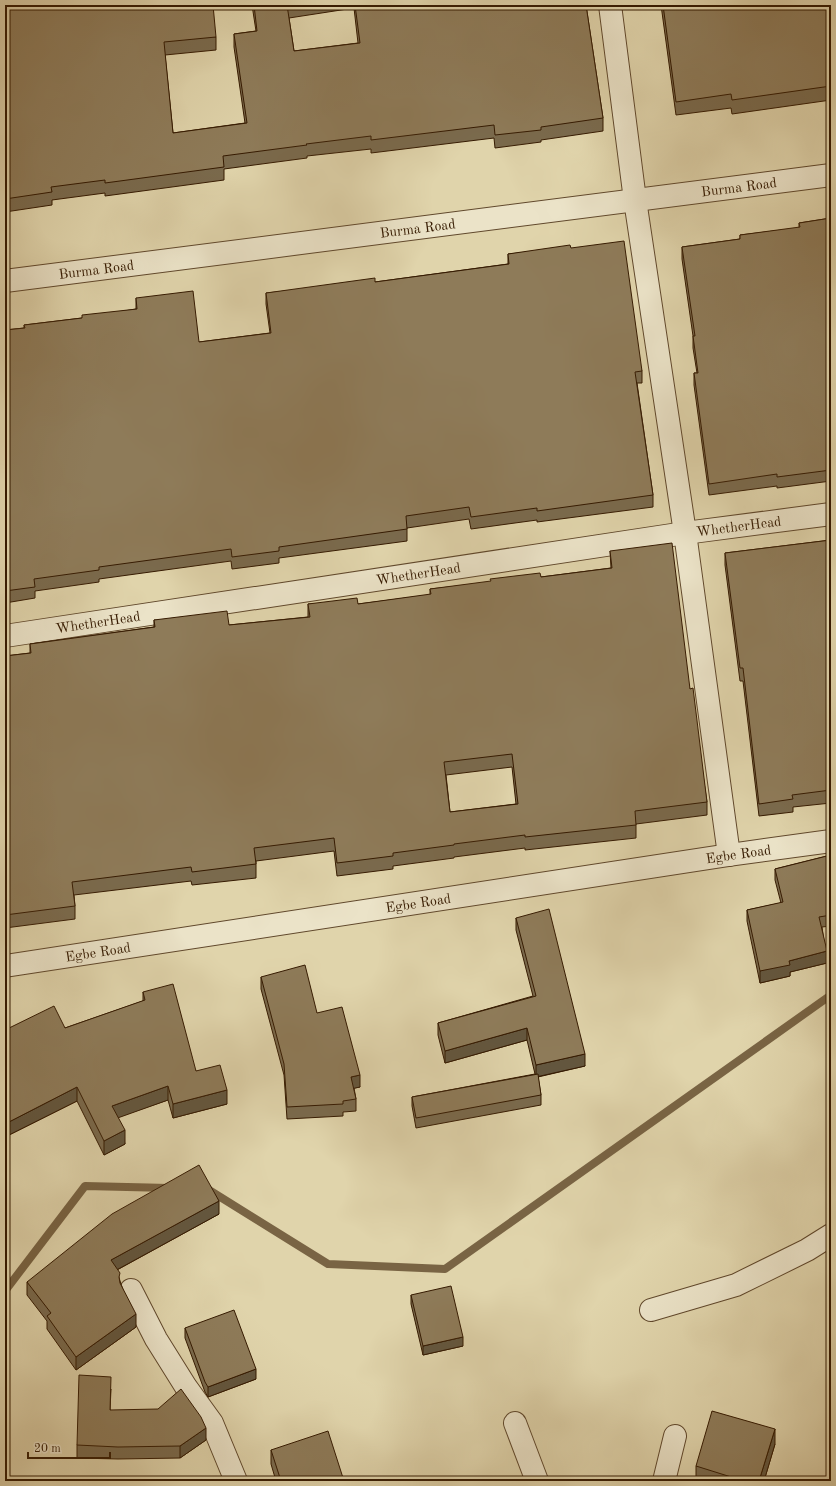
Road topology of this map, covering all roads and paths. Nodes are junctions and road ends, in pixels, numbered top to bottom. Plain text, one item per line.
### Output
1 (610, 5) edge
2 (831, 175) edge
3 (635, 200) junction
4 (5, 281) edge
5 (831, 514) edge
6 (685, 533) junction
7 (5, 636) edge
8 (831, 841) edge
9 (729, 855) junction
10 (5, 966) edge
11 (831, 1235) edge
12 (131, 1290) dead end
13 (651, 1310) dead end
14 (515, 1423) dead end
15 (675, 1436) dead end
16 (236, 1481) edge
17 (537, 1481) edge
18 (664, 1481) edge

1 - 3 street
2 - 3 street, Burma Road
3 - 4 street, Burma Road
3 - 6 street
5 - 6 street, WhetherHead
6 - 7 street, WhetherHead
6 - 9 street
8 - 9 street, Egbe Road
9 - 10 street, Egbe Road
11 - 13 street
12 - 16 street
14 - 17 street
15 - 18 street

